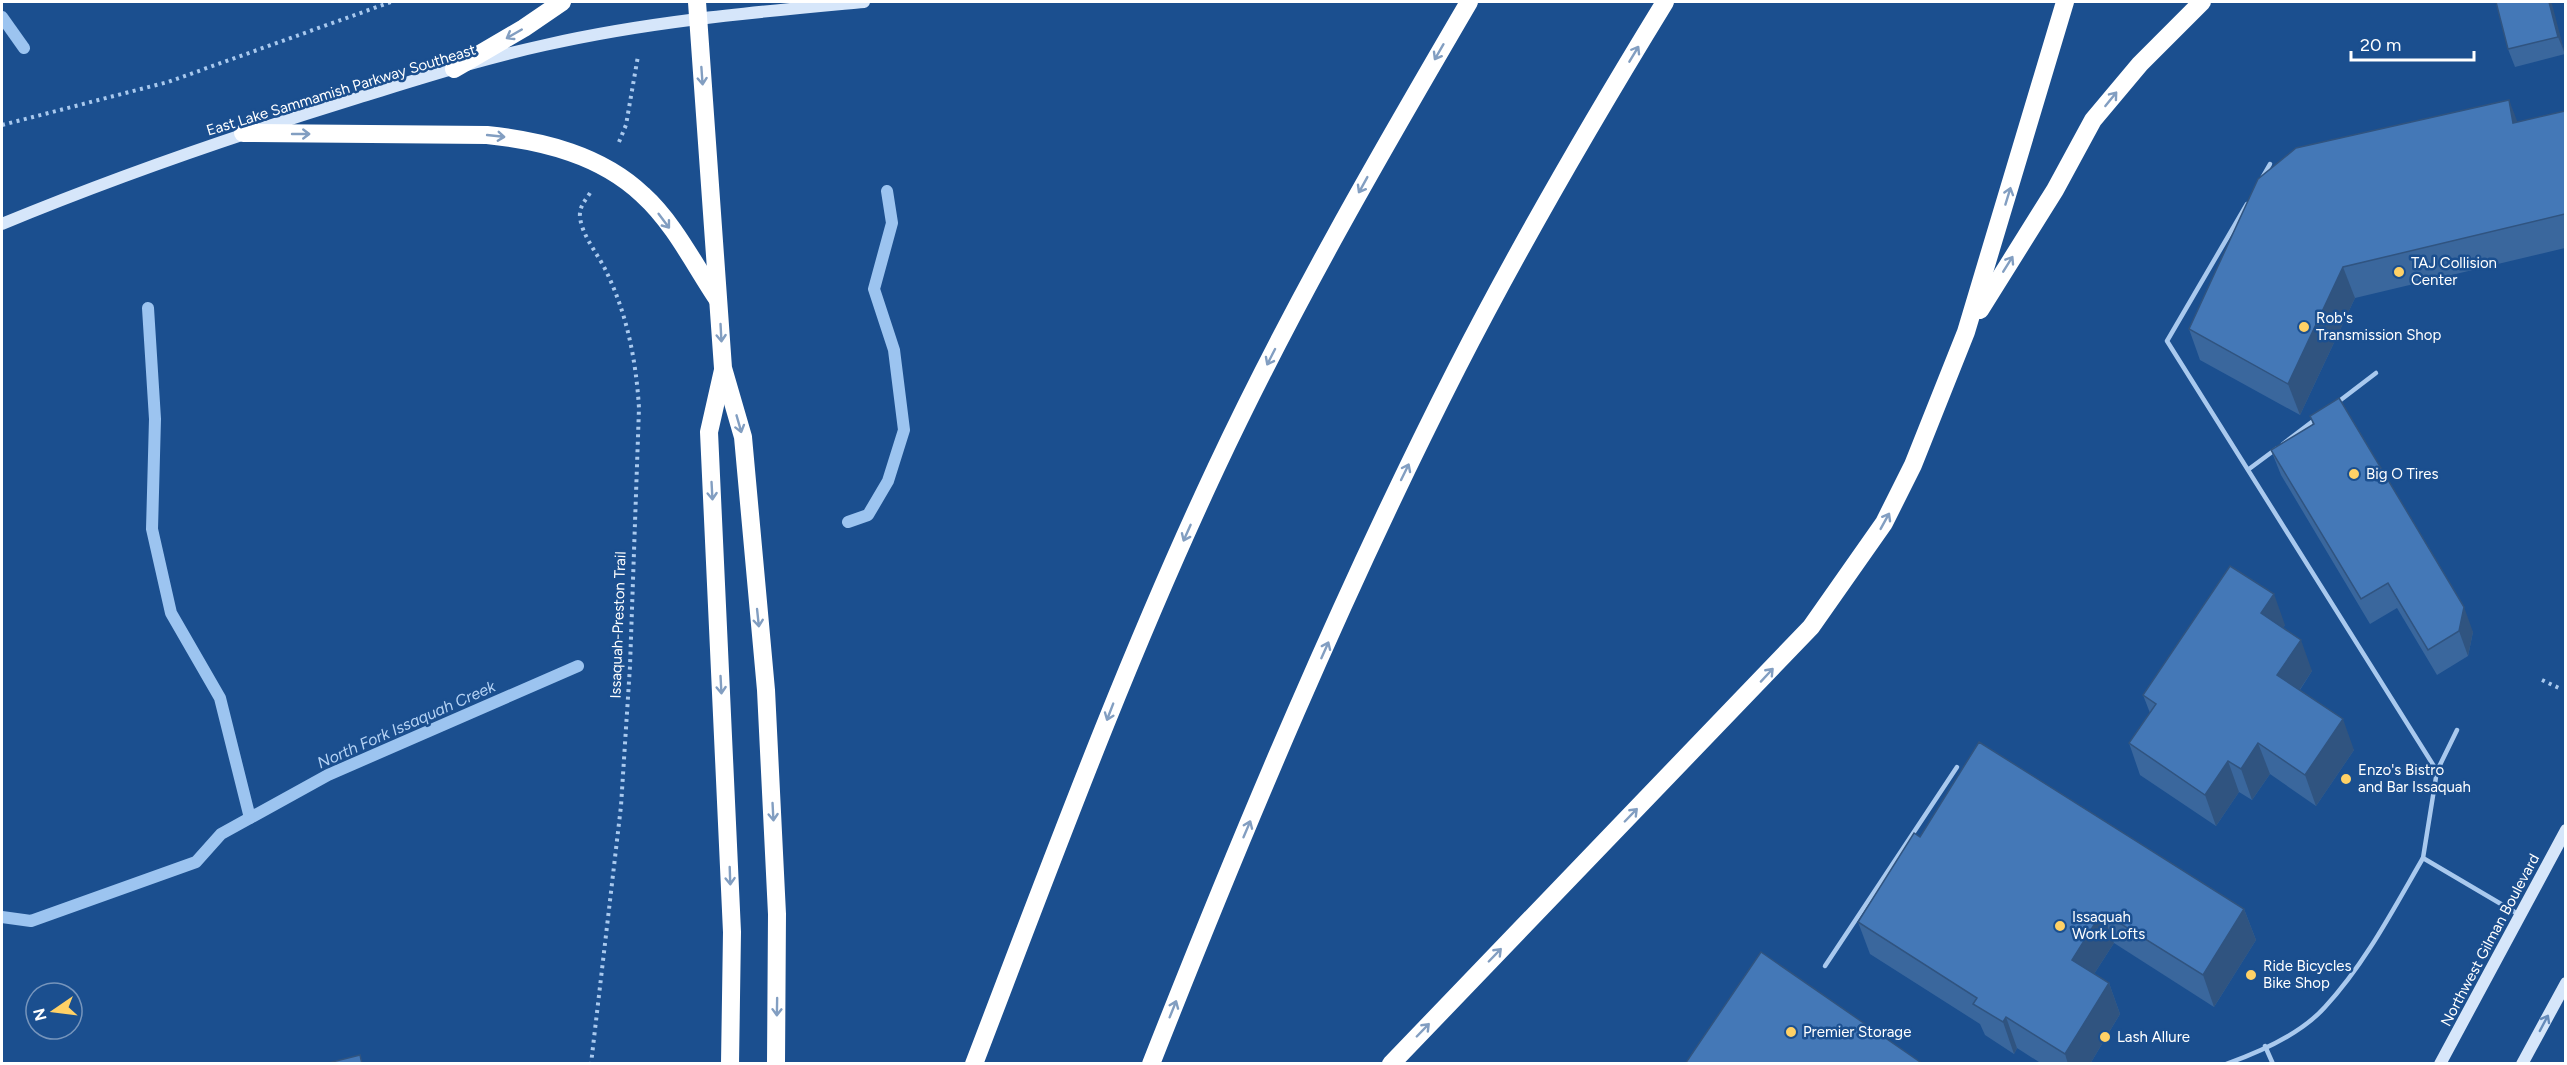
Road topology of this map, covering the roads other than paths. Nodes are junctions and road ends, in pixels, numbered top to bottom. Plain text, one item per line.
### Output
1 (562, 2) edge
2 (864, 2) edge
3 (1469, 2) edge
4 (1665, 2) edge
5 (2065, 2) edge
6 (2202, 2) edge
7 (698, 9) edge
8 (454, 69) junction
9 (243, 133) junction
10 (2270, 164) dead end
11 (2259, 183) edge
12 (2253, 193) edge
13 (2, 224) edge
14 (720, 301) junction
15 (1966, 332) junction
16 (723, 368) junction
17 (2376, 373) dead end
18 (2331, 407) edge
19 (2322, 414) edge
20 (2249, 469) junction
21 (2457, 730) dead end
22 (1957, 766) dead end
23 (2437, 771) junction
24 (2565, 830) edge
25 (2423, 858) junction
26 (2520, 915) junction
27 (1825, 966) dead end
28 (2565, 982) edge
29 (2265, 1047) junction
30 (730, 1064) edge
31 (776, 1064) edge
32 (974, 1064) edge
33 (1151, 1064) edge
34 (1391, 1064) edge
35 (2226, 1064) edge
36 (2273, 1064) edge
37 (2440, 1064) edge
38 (2522, 1064) edge

1 -> 8 highway
2 - 7 main road, East Lake Sammamish Parkway Southeast
3 -> 32 highway
33 -> 4 highway
15 -> 5 highway
15 -> 6 highway
7 - 8 main road, East Lake Sammamish Parkway Southeast
7 -> 14 highway
8 - 9 main road, East Lake Sammamish Parkway Southeast
9 - 13 main road, East Lake Sammamish Parkway Southeast
9 -> 14 highway
10 - 11 lane
12 - 20 lane
14 -> 16 highway
34 -> 15 highway
16 -> 30 highway
16 -> 31 highway
17 - 18 lane
19 - 20 lane
20 - 23 lane
21 - 23 lane
22 - 27 lane
23 - 25 lane
24 - 26 main road, Northwest Gilman Boulevard
25 - 26 lane
25 - 29 lane
26 - 37 main road, Northwest Gilman Boulevard
38 -> 28 main road
29 - 35 lane
29 - 36 lane

